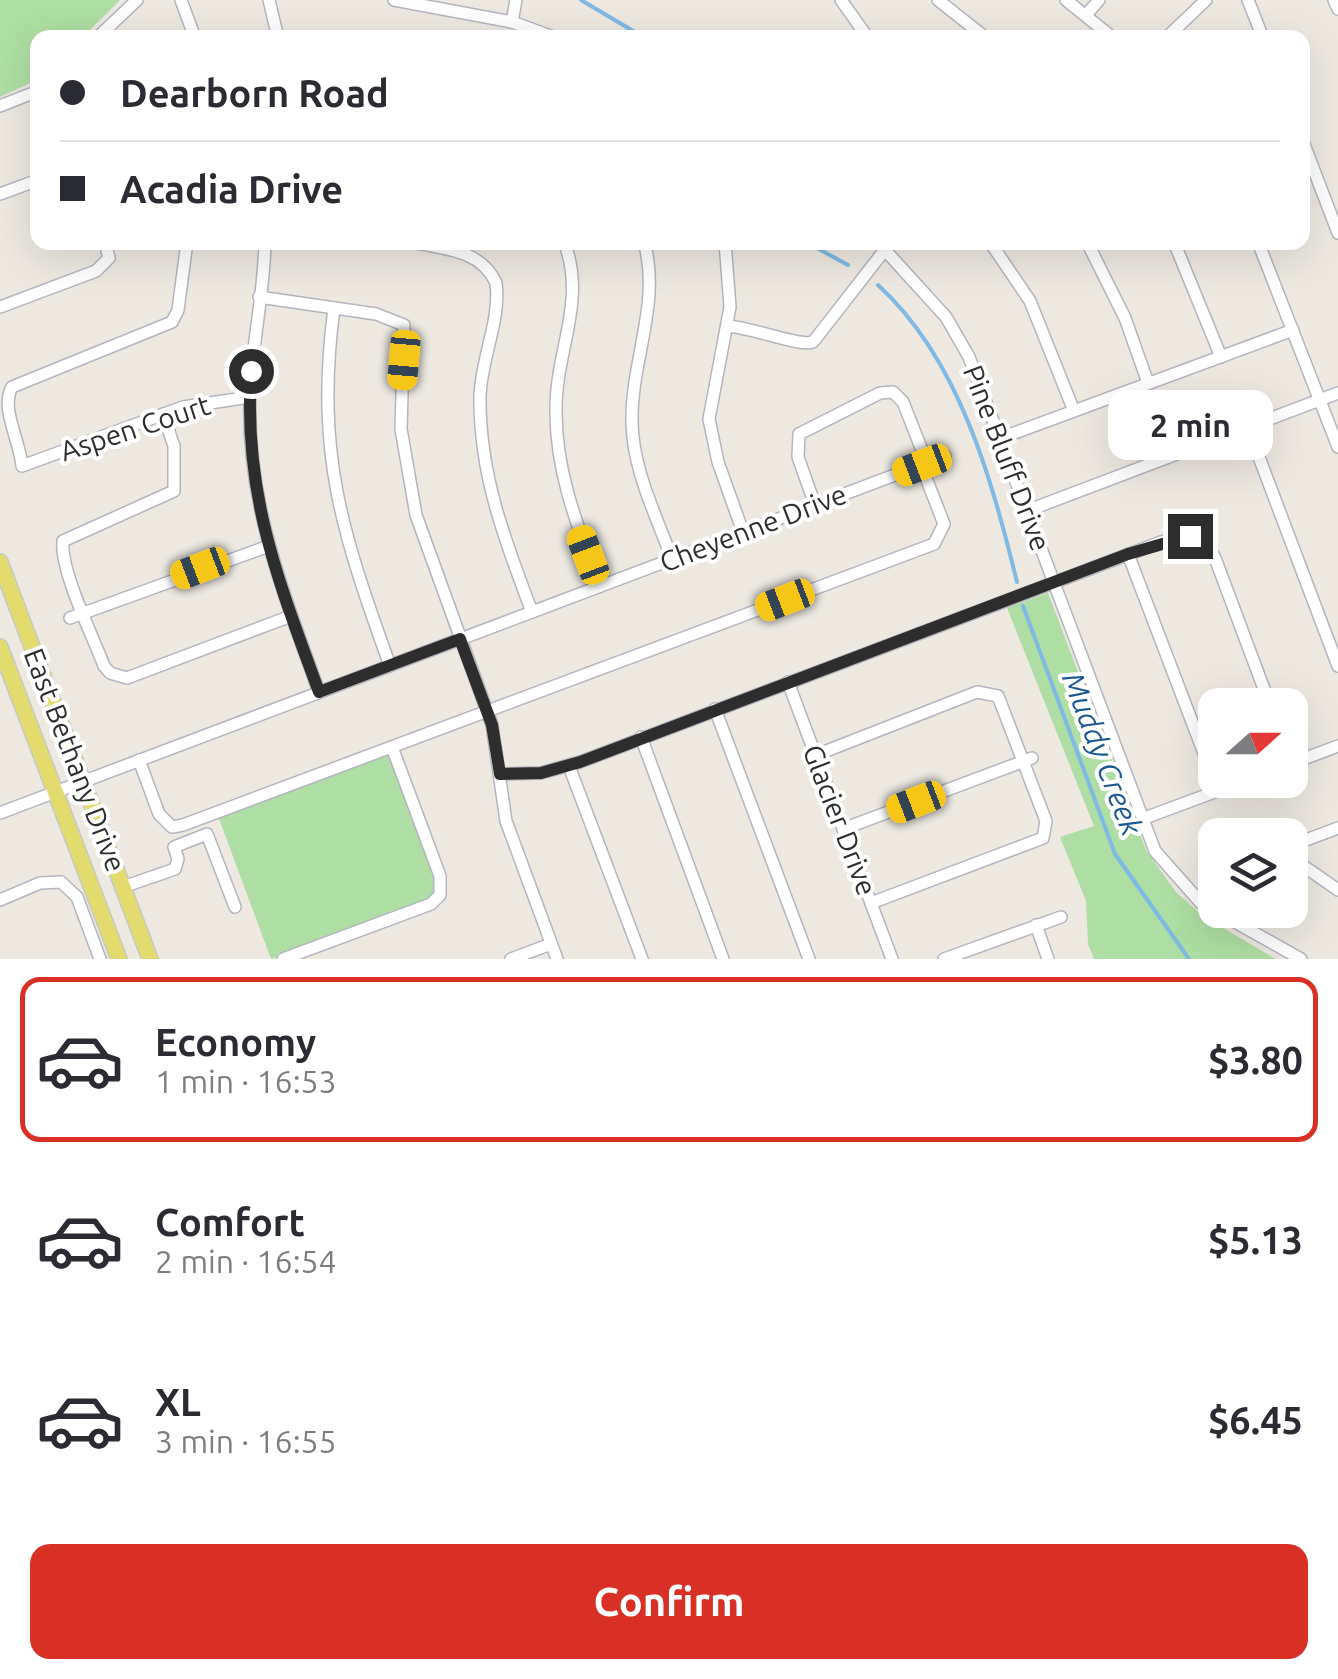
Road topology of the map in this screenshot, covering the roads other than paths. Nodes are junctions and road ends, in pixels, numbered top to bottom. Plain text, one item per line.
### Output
1 (137, 0) edge
2 (181, 0) edge
3 (269, 0) edge
4 (394, 0) edge
5 (516, 0) edge
6 (841, 0) edge
7 (938, 0) edge
8 (1066, 0) edge
9 (1098, 0) edge
10 (1206, 0) edge
11 (1248, 0) edge
12 (1334, 0) edge
13 (1338, 9) edge
14 (1086, 16) junction
15 (512, 22) junction
16 (105, 30) edge
17 (192, 30) edge
18 (276, 30) edge
19 (534, 30) edge
20 (862, 30) edge
21 (976, 30) edge
22 (1104, 30) edge
23 (1174, 30) edge
24 (1260, 30) edge
25 (30, 94) edge
26 (0, 106) edge
27 (1310, 160) edge
28 (30, 183) edge
29 (0, 194) edge
30 (1338, 232) edge
31 (107, 250) edge
32 (186, 250) edge
33 (264, 250) edge
34 (445, 250) edge
35 (566, 250) edge
36 (645, 250) edge
37 (727, 250) edge
38 (885, 250) edge
39 (891, 250) edge
40 (995, 250) edge
41 (1091, 250) edge
42 (1177, 250) edge
43 (1261, 250) edge
44 (260, 297) junction
45 (0, 307) edge
46 (334, 308) junction
47 (727, 326) junction
48 (1293, 330) junction
49 (1221, 356) junction
50 (1148, 384) junction
51 (1338, 393) edge
52 (250, 397) junction
53 (1320, 399) junction
54 (1074, 411) junction
55 (163, 414) junction
56 (1248, 428) junction
57 (1001, 438) junction
58 (1338, 448) edge
59 (946, 456) dead end
60 (924, 464) junction
61 (815, 505) junction
62 (1028, 510) junction
63 (743, 532) junction
64 (266, 547) junction
65 (1128, 554) junction
66 (672, 559) junction
67 (0, 562) edge
68 (1052, 583) junction
69 (600, 586) junction
70 (532, 612) junction
71 (75, 616) junction
72 (292, 616) junction
73 (460, 639) junction
74 (0, 648) edge
75 (390, 666) junction
76 (1338, 666) edge
77 (788, 682) junction
78 (1264, 688) edge
79 (319, 692) junction
80 (716, 709) junction
81 (488, 712) junction
82 (640, 737) junction
83 (1198, 738) edge
84 (1338, 746) edge
85 (392, 747) junction
86 (816, 755) junction
87 (1308, 756) edge
88 (139, 760) junction
89 (1028, 760) junction
90 (569, 766) junction
91 (500, 774) junction
92 (83, 781) junction
93 (54, 793) junction
94 (1198, 797) edge
95 (0, 812) edge
96 (1142, 818) junction
97 (1338, 828) edge
98 (844, 829) junction
99 (123, 886) junction
100 (1338, 890) edge
101 (0, 900) edge
102 (871, 902) junction
103 (236, 907) dead end
104 (1061, 916) dead end
105 (1036, 926) junction
106 (551, 944) junction
107 (100, 959) edge
108 (118, 959) edge
109 (150, 959) edge
110 (282, 959) edge
111 (510, 959) edge
112 (556, 959) edge
113 (642, 959) edge
114 (723, 959) edge
115 (808, 959) edge
116 (892, 959) edge
117 (944, 959) edge
118 (1048, 959) edge
119 (1300, 959) edge

1 - 16 street
2 - 17 street
3 - 18 street
4 - 15 street
5 - 15 street
6 - 20 street
7 - 21 street
8 - 14 street
9 - 14 street
10 - 23 street
11 - 24 street
12 - 13 street
14 - 22 street
15 - 19 street
25 - 26 street
27 - 30 street
28 - 29 street
31 - 45 street
32 - 55 street, Aspen Court
33 - 44 street
34 - 70 street
35 - 69 street
36 - 66 street
37 - 47 street
38 - 47 street
39 - 57 street, Pine Bluff Drive
40 - 54 street
41 - 50 street
42 - 49 street
43 - 48 street
44 - 46 street
44 - 52 street
46 - 73 street
46 - 75 street
47 - 63 street
48 - 49 street
48 - 53 street
49 - 50 street
50 - 54 street
51 - 53 street
52 - 55 street, Aspen Court
52 - 64 street
53 - 56 street
53 - 58 street
54 - 57 street
55 - 71 street
56 - 62 street
56 - 76 street
57 - 62 street, Pine Bluff Drive
59 - 60 street, Cheyenne Drive
60 - 61 street, Cheyenne Drive
60 - 61 street
60 - 81 street
61 - 63 street, Cheyenne Drive
62 - 68 street, Pine Bluff Drive
63 - 66 street, Cheyenne Drive
64 - 71 street
64 - 72 street
65 - 68 street
65 - 78 street
65 - 83 street
66 - 69 street, Cheyenne Drive
67 - 92 main road, East Bethany Drive
68 - 77 street
68 - 96 street, Pine Bluff Drive
69 - 70 street, Cheyenne Drive
70 - 73 street, Cheyenne Drive
71 - 72 street
72 - 79 street
73 - 75 street, Cheyenne Drive
73 - 81 street
74 - 93 main road, East Bethany Drive
75 - 79 street, Cheyenne Drive
77 - 80 street
77 - 86 street, Glacier Drive
79 - 88 street, Cheyenne Drive
80 - 82 street
80 - 115 street
81 - 85 street
81 - 91 street
82 - 90 street
82 - 114 street
84 - 87 street
85 - 88 street
85 - 110 street
86 - 89 street
86 - 98 street, Glacier Drive
88 - 92 street, Cheyenne Drive
89 - 98 street
89 - 102 street
90 - 91 street
90 - 113 street
91 - 106 street
92 - 93 street, Cheyenne Drive
92 - 99 main road, East Bethany Drive
93 - 95 street, Cheyenne Drive
93 - 108 main road, East Bethany Drive
94 - 96 street
96 - 119 street, Pine Bluff Drive
97 - 100 street
98 - 102 street, Glacier Drive
99 - 103 street
99 - 109 main road, East Bethany Drive
101 - 107 street
102 - 116 street, Glacier Drive
104 - 105 street
105 - 117 street
105 - 118 street
106 - 111 street
106 - 112 street

